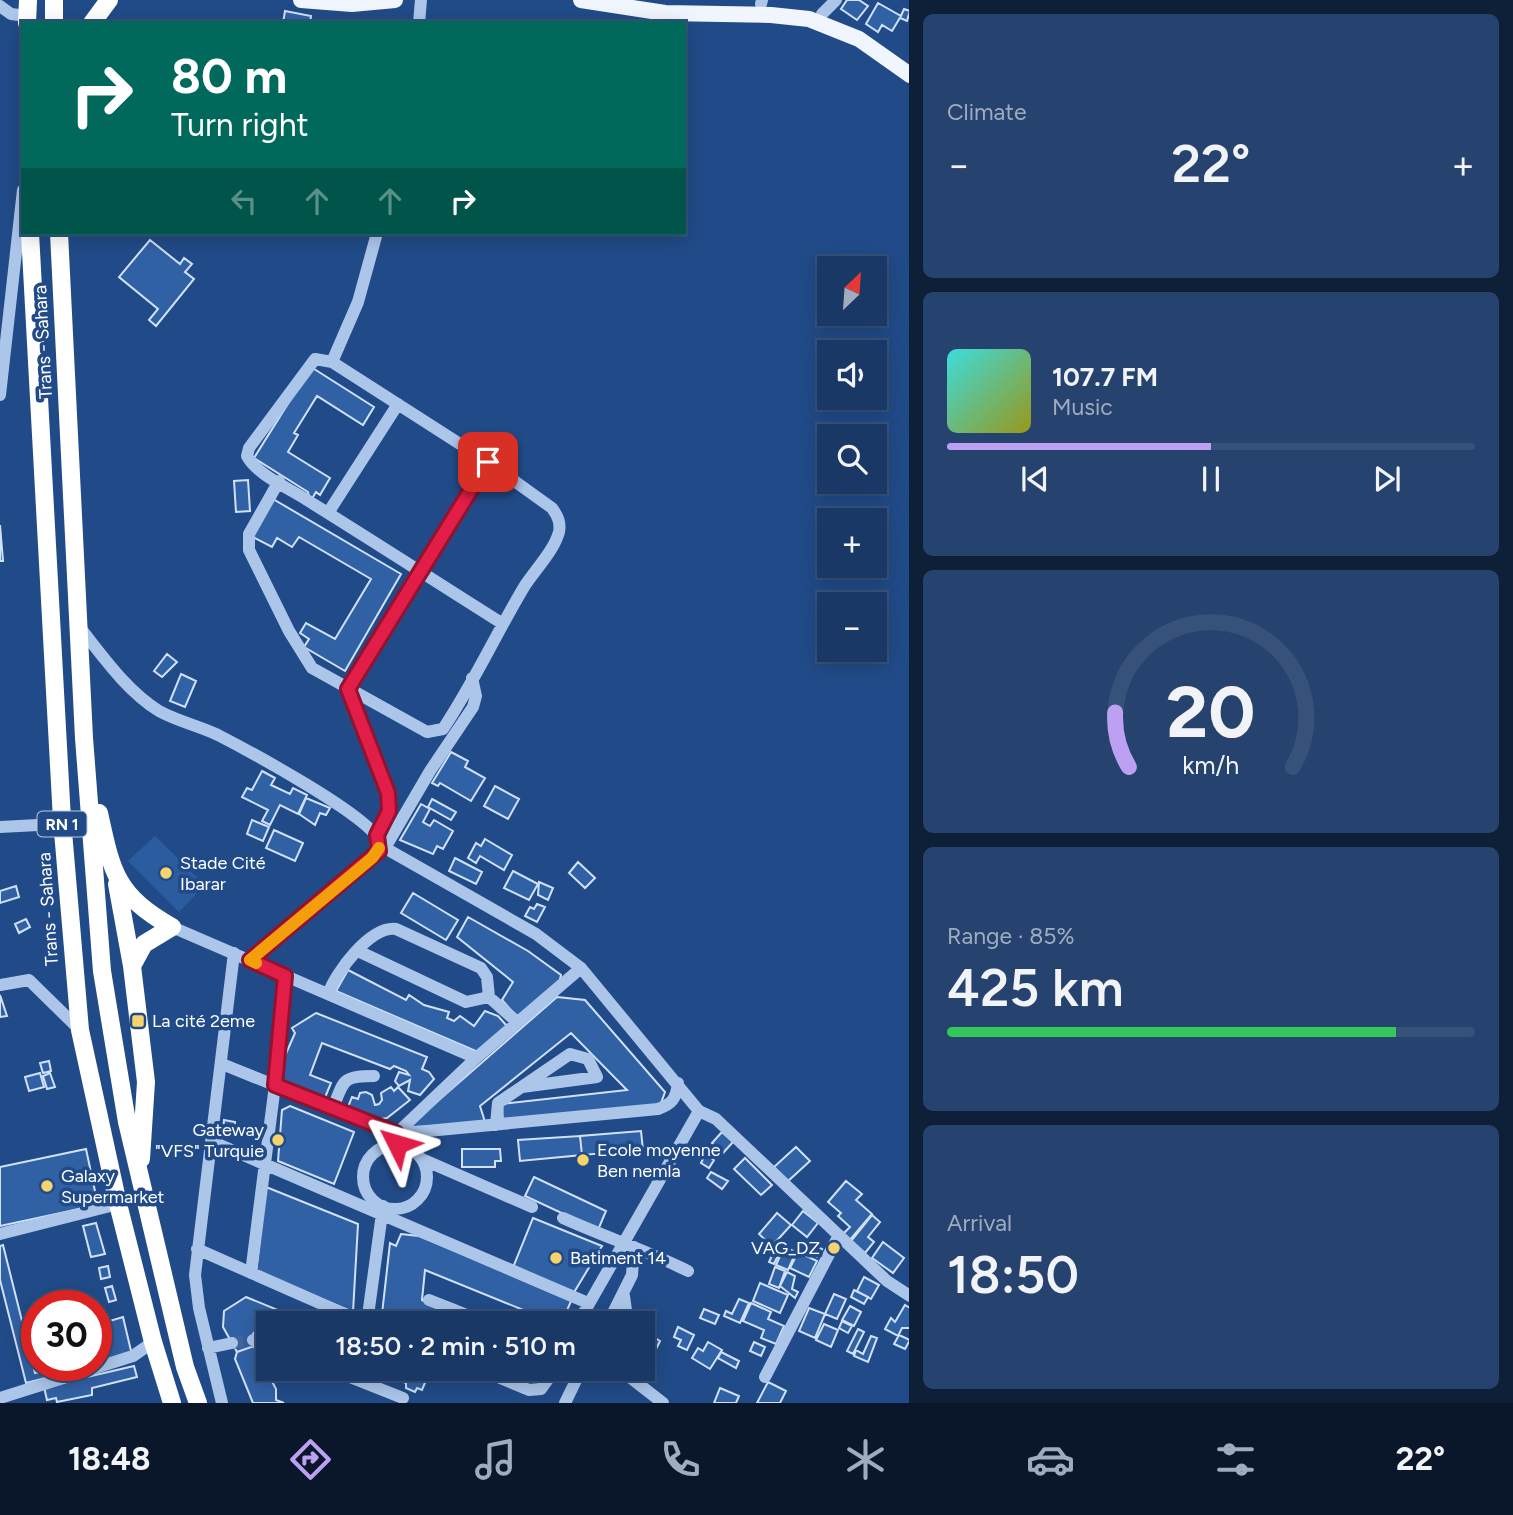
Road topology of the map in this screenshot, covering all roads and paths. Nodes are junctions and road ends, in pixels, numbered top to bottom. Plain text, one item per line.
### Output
1 (54, 0) edge
2 (109, 0) edge
3 (300, 0) edge
4 (395, 0) edge
5 (421, 0) edge
6 (581, 0) edge
7 (632, 0) edge
8 (837, 0) edge
9 (762, 2) edge
10 (0, 6) edge
11 (27, 13) edge
12 (822, 14) junction
13 (54, 21) edge
14 (93, 21) edge
15 (419, 21) edge
16 (909, 63) edge
17 (909, 75) edge
18 (21, 205) edge
19 (30, 235) edge
20 (59, 235) edge
21 (70, 235) edge
22 (376, 235) edge
23 (60, 257) junction
24 (1, 356) edge
25 (332, 362) junction
26 (0, 395) edge
27 (398, 404) junction
28 (488, 462) junction
29 (279, 481) junction
30 (328, 513) junction
31 (419, 571) junction
32 (503, 624) junction
33 (81, 629) junction
34 (472, 678) junction
35 (348, 689) junction
36 (84, 738) junction
37 (62, 820) junction
38 (0, 827) edge
39 (377, 835) junction
40 (382, 849) junction
41 (116, 877) junction
42 (172, 927) junction
43 (358, 951) junction
44 (234, 953) junction
45 (250, 960) junction
46 (132, 966) junction
47 (581, 968) junction
48 (285, 976) junction
49 (0, 985) edge
50 (328, 994) junction
51 (489, 997) junction
52 (517, 1022) junction
53 (80, 1030) junction
54 (476, 1058) junction
55 (222, 1064) junction
56 (374, 1076) dead end
57 (678, 1083) junction
58 (275, 1085) junction
59 (522, 1087) junction
60 (333, 1108) junction
61 (699, 1111) junction
62 (496, 1125) junction
63 (396, 1139) junction
64 (213, 1142) junction
65 (424, 1160) junction
66 (265, 1165) junction
67 (139, 1176) junction
68 (118, 1204) junction
69 (532, 1207) dead end
70 (382, 1210) junction
71 (563, 1218) dead end
72 (0, 1234) edge
73 (839, 1236) junction
74 (628, 1246) junction
75 (197, 1249) junction
76 (688, 1271) dead end
77 (251, 1273) junction
78 (624, 1296) junction
79 (909, 1296) edge
80 (429, 1300) dead end
81 (588, 1303) junction
82 (452, 1309) joint
83 (338, 1311) edge
84 (368, 1311) edge
85 (457, 1311) edge
86 (584, 1311) edge
87 (615, 1311) edge
88 (626, 1311) edge
89 (253, 1340) tunnel mouth
90 (256, 1341) edge
91 (153, 1342) junction
92 (232, 1343) tunnel mouth
93 (208, 1349) junction
94 (765, 1377) dead end
95 (360, 1381) edge
96 (507, 1381) edge
97 (547, 1381) edge
98 (576, 1381) edge
99 (635, 1381) edge
100 (0, 1398) edge
101 (404, 1398) dead end
102 (172, 1403) edge
103 (198, 1403) edge
104 (222, 1403) edge
105 (565, 1403) edge
106 (663, 1403) edge

1 - 13 highway
2 - 14 highway
3 - 4 main road
5 - 15 street
6 - 17 main road
7 - 9 main road
8 - 12 street
9 - 12 main road
10 - 11 street
12 - 16 main road
18 - 24 street
19 - 37 highway, Trans - Sahara / RN 1
20 - 23 highway, Trans - Sahara / RN 1
21 - 23 highway
22 - 25 street
23 - 33 highway, Trans - Sahara / RN 1
24 - 26 street
25 - 27 street
25 - 29 street
27 - 28 street
27 - 30 street
28 - 31 street
28 - 32 street
29 - 30 street
29 - 35 street
30 - 31 street
31 - 32 street
31 - 35 street
32 - 34 street
33 - 36 highway, Trans - Sahara / RN 1
33 - 39 street
34 - 35 street
34 - 40 street
35 - 39 street
36 - 41 highway
36 - 67 highway, Trans - Sahara / RN 1
37 - 38 street
37 - 53 highway, Trans - Sahara / RN 1
39 - 40 street
40 - 45 street
40 - 47 street
41 - 42 highway
41 - 46 highway
42 - 44 street
42 - 46 highway
43 - 50 street
43 - 51 street
43 - 51 street
44 - 45 street
44 - 55 street
45 - 48 street
46 - 67 highway
47 - 52 street
47 - 57 street
48 - 50 street
48 - 58 street
49 - 53 street
50 - 54 street
51 - 52 street
52 - 54 street
53 - 68 highway, Trans - Sahara / RN 1
54 - 63 street
55 - 58 street
55 - 64 street
56 - 60 street
57 - 61 street
57 - 62 street
58 - 60 street
58 - 66 street
59 - 59 street
59 - 62 street
60 - 63 street
61 - 73 street
61 - 74 street
62 - 63 street
63 - 65 street
63 - 70 street
64 - 66 street
64 - 75 street
65 - 69 street
65 - 70 street
66 - 70 street
66 - 77 street
67 - 103 highway, Trans - Sahara / RN 1
68 - 72 street
68 - 91 highway, Trans - Sahara / RN 1
70 - 81 street
70 - 84 street
71 - 74 street
73 - 79 street
73 - 94 street
74 - 76 street
74 - 78 street
74 - 81 street
75 - 77 street
75 - 93 street
77 - 83 street
78 - 87 street
78 - 88 street
80 - 82 street
81 - 86 street
82 - 85 street
89 - 90 street
91 - 100 street
91 - 102 highway, Trans - Sahara / RN 1
92 - 93 street
93 - 104 street
95 - 101 street
96 - 97 street
98 - 105 street
99 - 106 street

